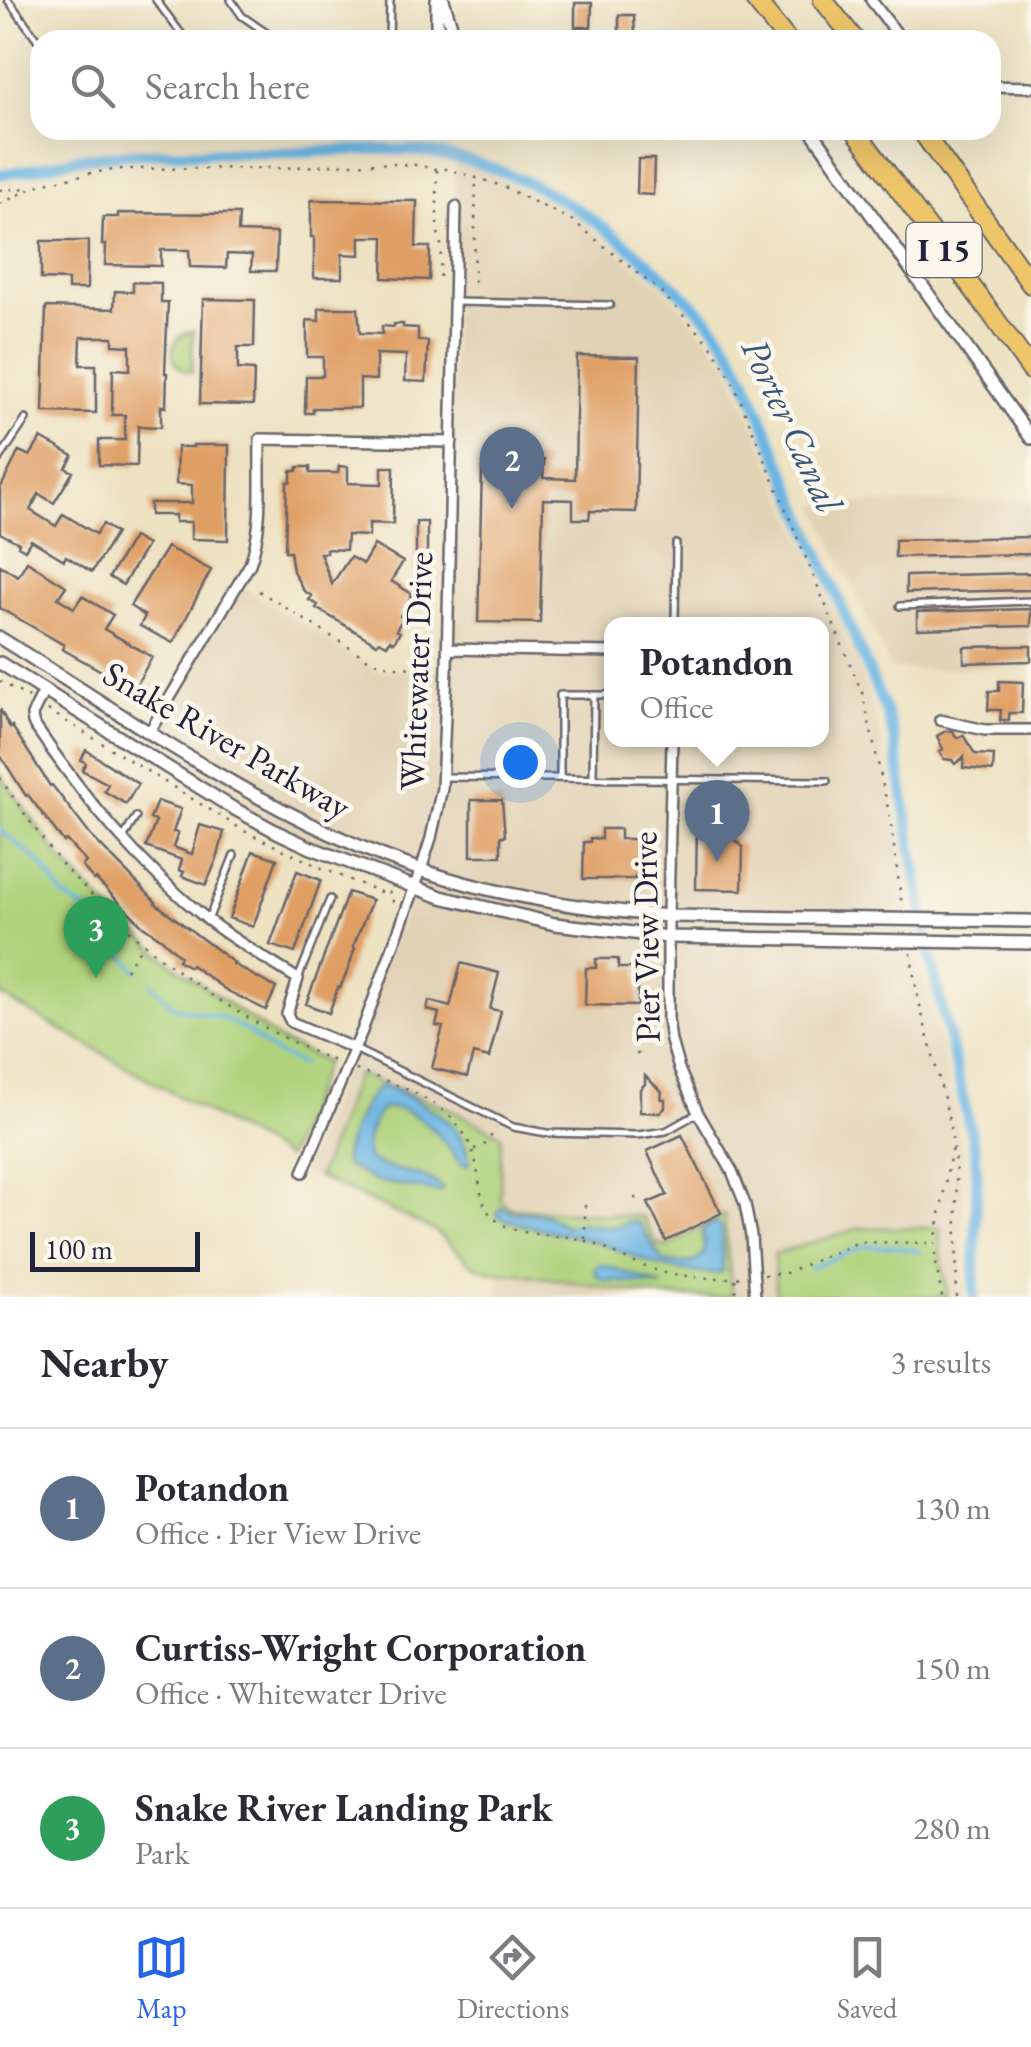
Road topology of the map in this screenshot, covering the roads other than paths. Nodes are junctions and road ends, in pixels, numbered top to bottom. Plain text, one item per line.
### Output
1 (8, 0) edge
2 (156, 0) edge
3 (231, 0) edge
4 (390, 0) edge
5 (440, 0) edge
6 (755, 0) edge
7 (822, 0) edge
8 (871, 0) edge
9 (30, 30) edge
10 (178, 30) edge
11 (263, 30) edge
12 (389, 30) edge
13 (437, 30) edge
14 (453, 30) edge
15 (779, 30) edge
16 (847, 30) edge
17 (894, 30) edge
18 (1001, 86) edge
19 (1031, 87) edge
20 (817, 140) edge
21 (862, 140) edge
22 (928, 140) edge
23 (456, 208) dead end
24 (1031, 284) edge
25 (454, 302) junction
26 (610, 305) dead end
27 (1031, 370) edge
28 (26, 419) dead end
29 (1031, 438) edge
30 (452, 442) junction
31 (0, 458) edge
32 (676, 544) dead end
33 (1031, 602) edge
34 (900, 606) dead end
35 (674, 617) edge
36 (0, 638) edge
37 (448, 648) junction
38 (604, 652) edge
39 (0, 664) edge
40 (44, 691) junction
41 (594, 695) junction
42 (604, 695) edge
43 (940, 720) dead end
44 (1031, 730) edge
45 (150, 731) junction
46 (672, 747) edge
47 (443, 776) junction
48 (560, 778) junction
49 (593, 778) junction
50 (671, 779) junction
51 (827, 781) dead end
52 (136, 817) dead end
53 (121, 840) junction
54 (234, 855) dead end
55 (422, 870) junction
56 (415, 887) junction
57 (330, 900) dead end
58 (668, 916) junction
59 (208, 920) junction
60 (1031, 921) edge
61 (668, 937) junction
62 (1031, 943) edge
63 (298, 979) junction
64 (354, 1049) junction
65 (698, 1113) junction
66 (303, 1172) dead end
67 (755, 1297) edge

1 - 9 lane
2 - 10 lane
3 - 11 lane
4 - 12 lane
5 - 13 street
5 - 14 street
6 - 15 highway
7 - 16 highway
8 - 17 street
18 - 19 street
20 - 29 street
21 - 27 highway, I 15
22 - 24 highway, I 15
23 - 25 street, Whitewater Drive
25 - 26 lane
25 - 30 street, Whitewater Drive
28 - 31 lane
30 - 37 street, Whitewater Drive
30 - 45 street
32 - 35 lane
33 - 34 lane
36 - 45 street, Snake River Parkway
37 - 38 street
37 - 47 street, Whitewater Drive
39 - 40 street, Snake River Parkway
40 - 53 street
40 - 56 street, Snake River Parkway
41 - 42 lane
41 - 48 lane
41 - 49 lane
43 - 44 street
45 - 55 street, Snake River Parkway
46 - 50 street, Pier View Drive
47 - 48 lane
47 - 55 street, Whitewater Drive
48 - 49 lane
49 - 50 lane
50 - 51 lane
50 - 58 street, Pier View Drive
52 - 53 lane
53 - 59 street
54 - 59 lane
55 - 56 street, Whitewater Drive
55 - 58 street, Snake River Parkway
56 - 61 street, Snake River Parkway
56 - 64 street, Whitewater Drive
57 - 63 lane
58 - 60 street, Snake River Parkway
58 - 61 street, Pier View Drive
59 - 63 street
61 - 62 street, Snake River Parkway
61 - 65 street, Pier View Drive
63 - 64 street
64 - 65 lane
64 - 66 street, Whitewater Drive
65 - 67 street, Pier View Drive

